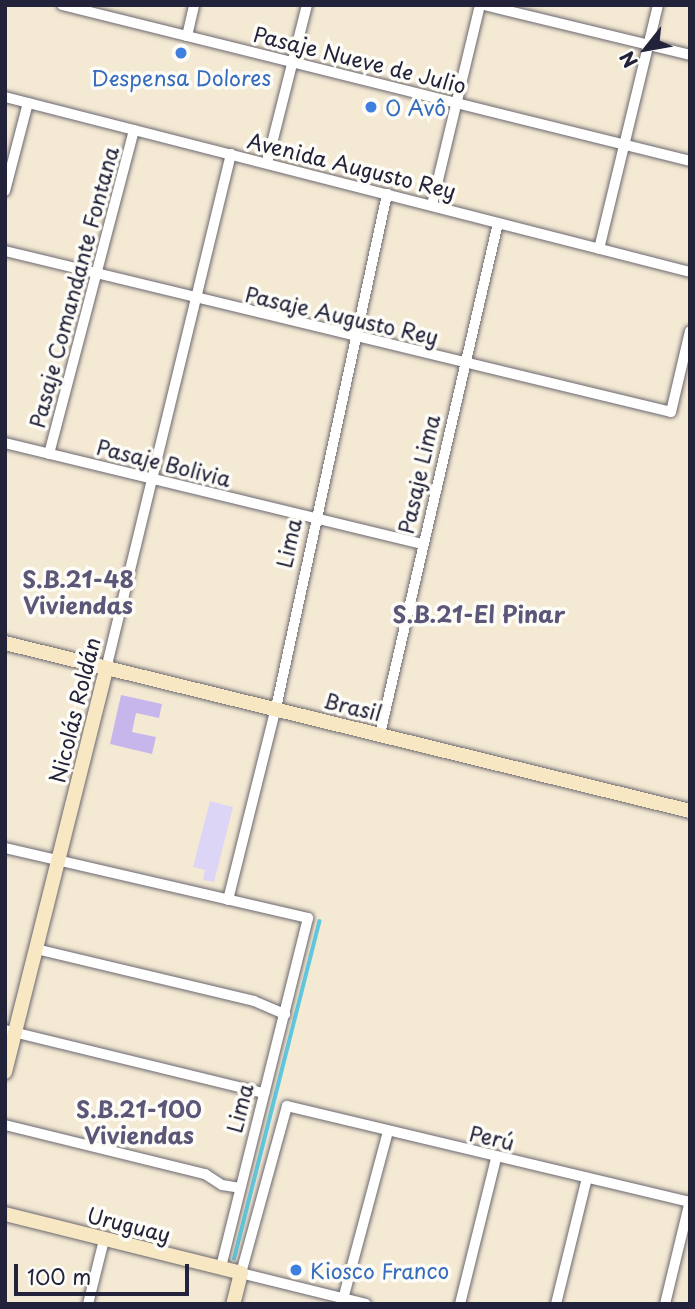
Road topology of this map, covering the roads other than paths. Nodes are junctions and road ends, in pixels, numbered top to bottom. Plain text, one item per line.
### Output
1 (62, 5) edge
2 (194, 5) edge
3 (307, 5) edge
4 (482, 5) edge
5 (658, 5) edge
6 (187, 36) junction
7 (648, 45) junction
8 (690, 55) edge
9 (293, 63) junction
10 (5, 97) edge
11 (457, 101) junction
12 (28, 103) junction
13 (134, 130) junction
14 (624, 145) junction
15 (231, 154) junction
16 (690, 161) edge
17 (267, 163) junction
18 (5, 191) edge
19 (387, 194) junction
20 (432, 205) junction
21 (498, 223) junction
22 (599, 249) junction
23 (5, 251) edge
24 (690, 272) edge
25 (95, 275) junction
26 (195, 300) junction
27 (690, 331) edge
28 (355, 338) junction
29 (463, 363) junction
30 (5, 443) edge
31 (49, 454) junction
32 (152, 480) junction
33 (314, 519) junction
34 (422, 544) junction
35 (5, 643) edge
36 (106, 669) junction
37 (276, 708) junction
38 (380, 734) junction
39 (690, 811) edge
40 (5, 848) edge
41 (58, 861) junction
42 (228, 900) junction
43 (36, 949) junction
44 (285, 1014) junction
45 (10, 1031) edge
46 (5, 1072) edge
47 (264, 1093) junction
48 (5, 1125) edge
49 (388, 1131) junction
50 (496, 1158) junction
51 (587, 1178) junction
52 (240, 1188) junction
53 (690, 1201) edge
54 (5, 1214) edge
55 (104, 1240) junction
56 (221, 1267) junction
57 (241, 1273) junction
58 (342, 1301) edge
59 (88, 1304) edge
60 (233, 1304) edge
61 (366, 1304) edge
62 (460, 1304) edge
63 (555, 1304) edge
64 (664, 1304) edge

1 - 6 street, Pasaje Nueve de Julio
2 - 6 street
3 - 9 street
4 - 7 street
4 - 11 street
5 - 7 street
6 - 9 street, Pasaje Nueve de Julio
7 - 8 street
7 - 14 street
9 - 11 street, Pasaje Nueve de Julio
9 - 17 street
10 - 12 street, Avenida Augusto Rey
11 - 14 street, Pasaje Nueve de Julio
11 - 20 street
12 - 13 street, Avenida Augusto Rey
12 - 18 street
13 - 15 street, Avenida Augusto Rey
13 - 25 street, Pasaje Comandante Fontana
14 - 16 street, Pasaje Nueve de Julio
14 - 22 street
15 - 17 street, Avenida Augusto Rey
15 - 26 street, Nicolás Roldán
17 - 19 street, Avenida Augusto Rey
19 - 20 street, Avenida Augusto Rey
19 - 28 street, Lima
20 - 21 street, Avenida Augusto Rey
21 - 22 street, Avenida Augusto Rey
21 - 29 street, Pasaje Lima
22 - 24 street, Avenida Augusto Rey
23 - 25 street, Pasaje Augusto Rey
25 - 26 street, Pasaje Augusto Rey
25 - 31 street, Pasaje Comandante Fontana
26 - 28 street, Pasaje Augusto Rey
26 - 32 street, Nicolás Roldán
27 - 29 street, Pasaje Augusto Rey
28 - 29 street, Pasaje Augusto Rey
28 - 33 street, Lima
29 - 34 street, Pasaje Lima
30 - 31 street, Pasaje Bolivia
31 - 32 street, Pasaje Bolivia
32 - 33 street, Pasaje Bolivia
32 - 36 street, Nicolás Roldán
33 - 34 street, Pasaje Bolivia
33 - 37 street, Lima
34 - 38 street, Pasaje Lima
35 - 36 street, Brasil
36 - 37 street, Brasil
36 - 41 street, Nicolás Roldán
37 - 38 street, Brasil
37 - 42 street, Lima
38 - 39 street, Brasil
40 - 41 street
41 - 42 street
41 - 43 street, Nicolás Roldán
42 - 44 street, Lima
43 - 44 street
43 - 45 street, Nicolás Roldán
44 - 47 street, Lima
45 - 46 street, Nicolás Roldán
45 - 47 street
47 - 52 street, Lima
48 - 52 street
49 - 50 street, Perú
49 - 57 street, Perú
49 - 58 street
50 - 51 street, Perú
50 - 62 street
51 - 53 street, Perú
51 - 63 street
52 - 56 street, Lima
53 - 64 street
54 - 55 street, Uruguay
55 - 56 street, Uruguay
55 - 59 street
56 - 57 street, Uruguay
57 - 58 street, Uruguay
57 - 60 street
58 - 61 street, Uruguay

